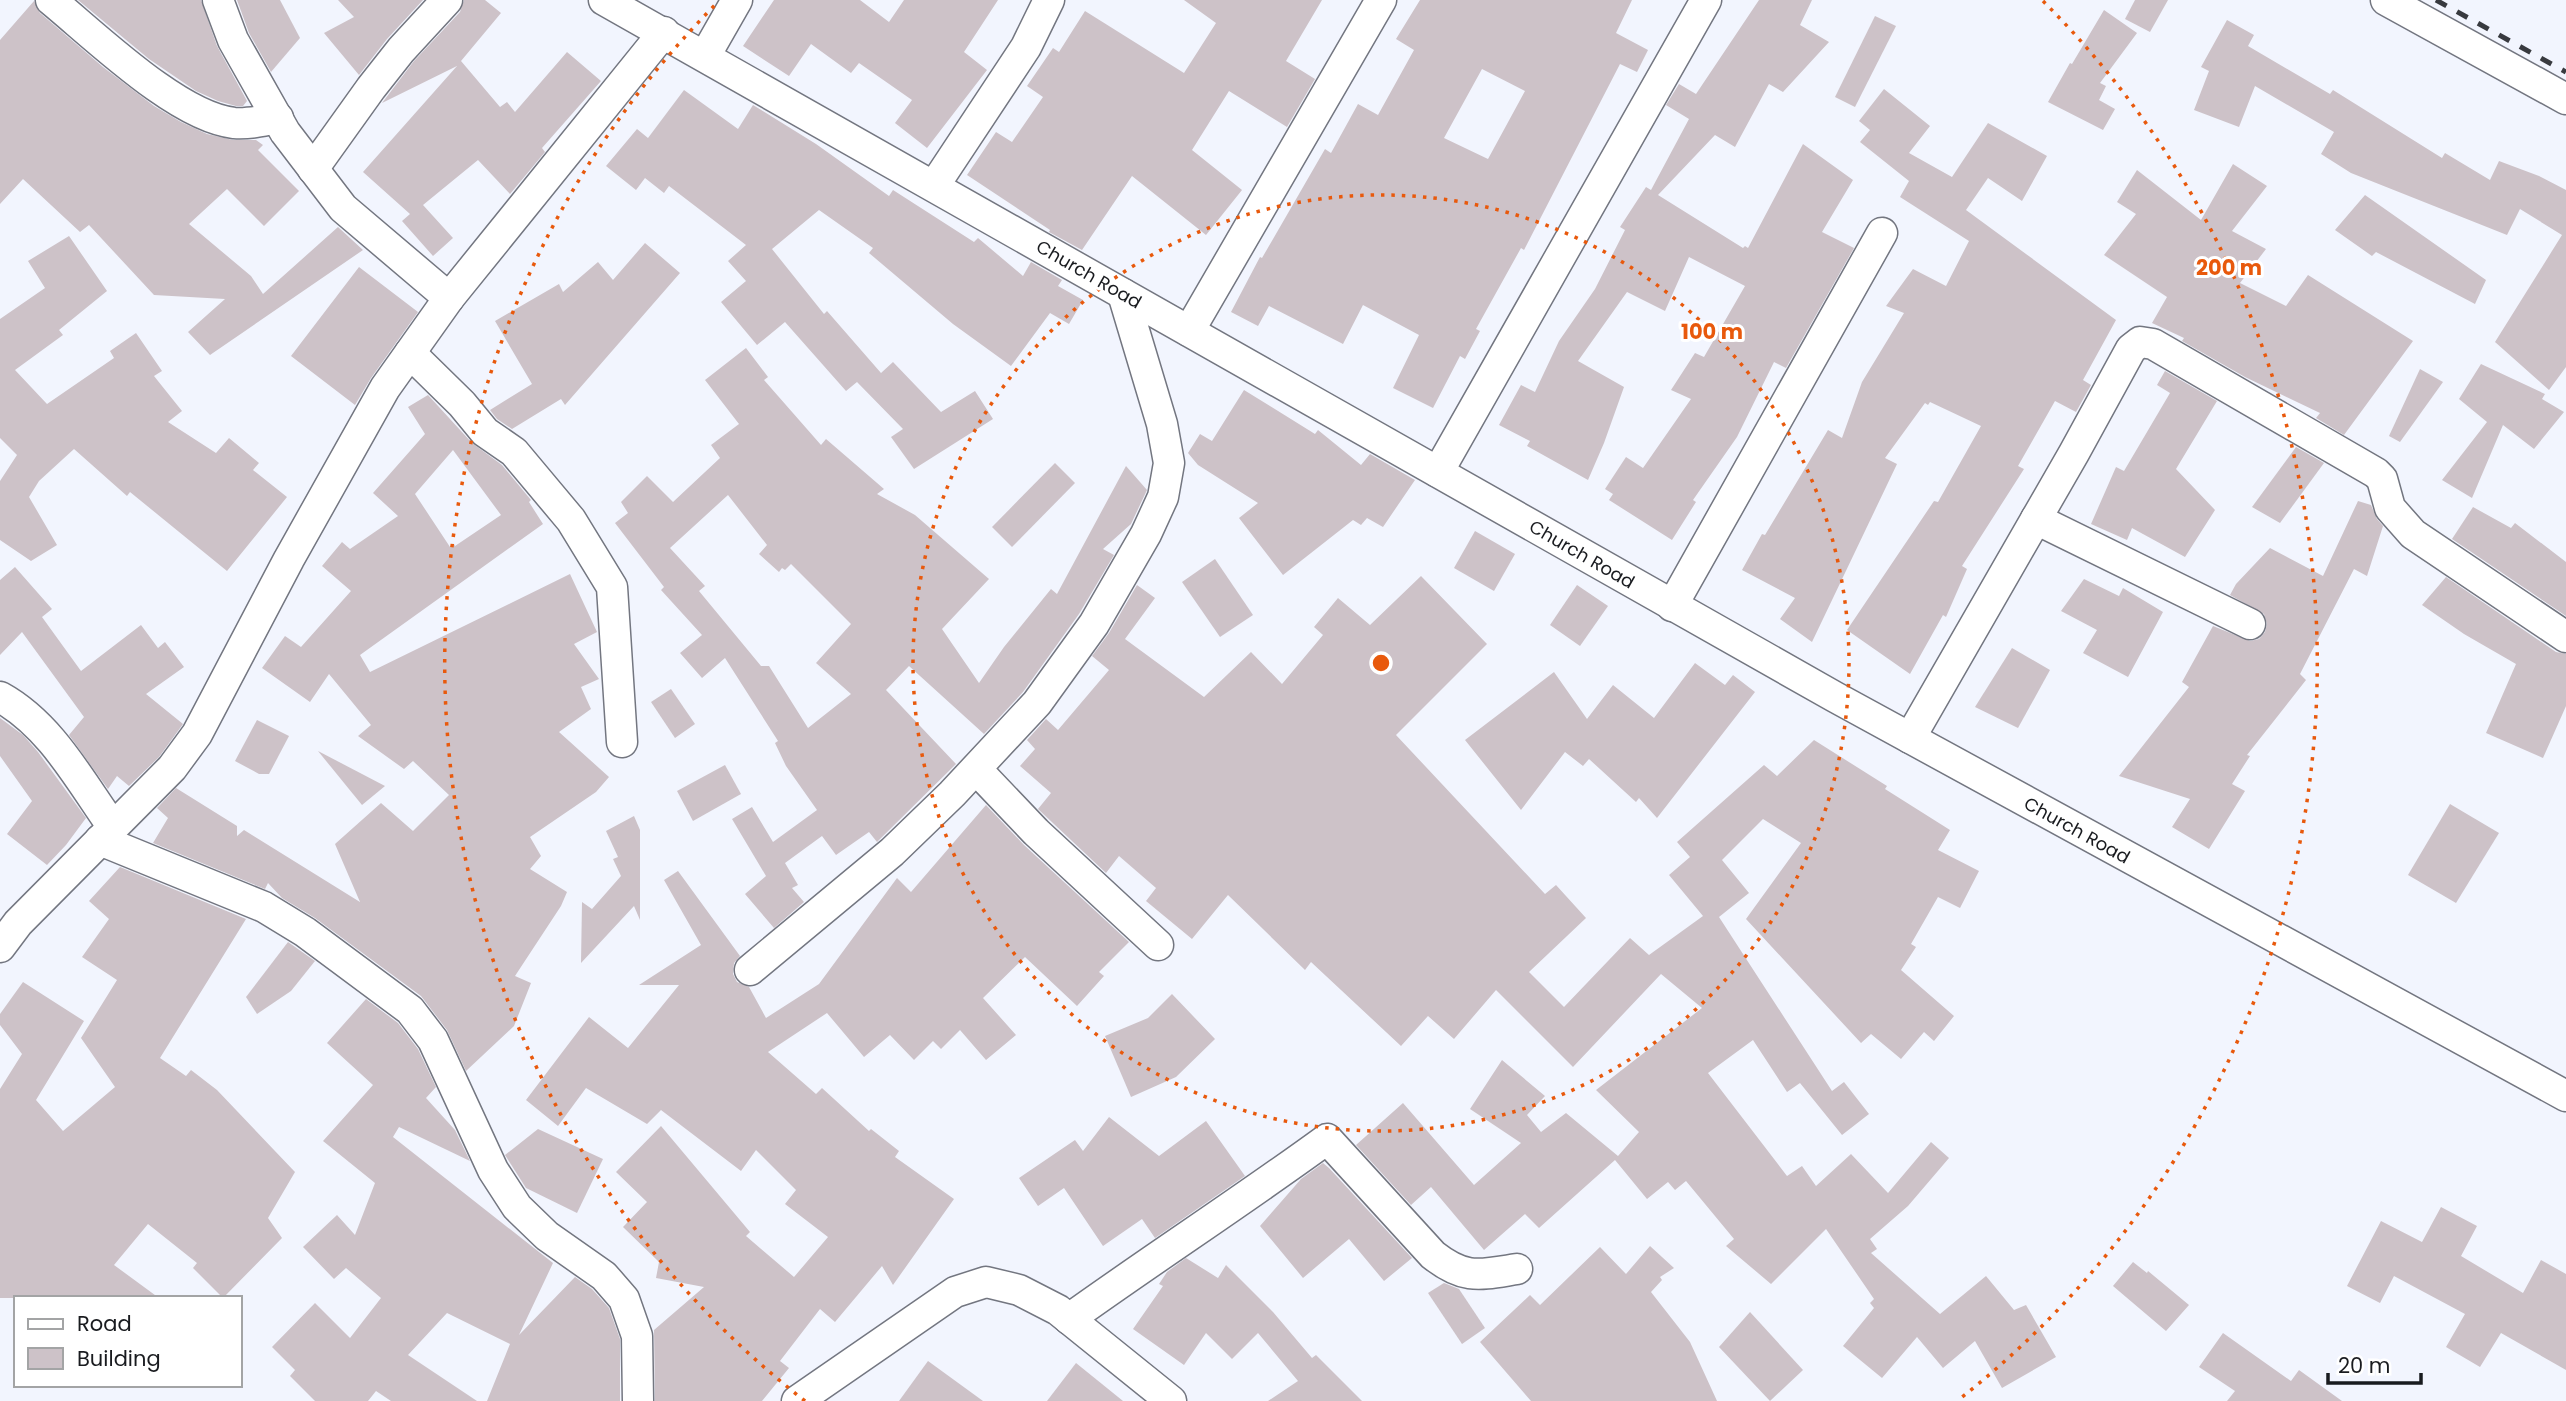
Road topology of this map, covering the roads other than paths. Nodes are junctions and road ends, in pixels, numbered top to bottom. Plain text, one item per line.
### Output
1 (51, 0) edge
2 (218, 0) edge
3 (447, 0) edge
4 (604, 0) edge
5 (737, 0) edge
6 (1049, 0) edge
7 (1381, 0) edge
8 (1706, 0) edge
9 (2386, 0) edge
10 (664, 33) junction
11 (705, 56) junction
12 (2566, 99) edge
13 (278, 118) junction
14 (313, 169) junction
15 (934, 186) junction
16 (1882, 233) dead end
17 (1123, 294) junction
18 (449, 299) junction
19 (1189, 331) junction
20 (411, 353) junction
21 (1438, 472) junction
22 (2036, 519) junction
23 (1672, 606) junction
24 (2250, 624) dead end
25 (2566, 637) edge
26 (0, 697) edge
27 (1910, 738) junction
28 (622, 742) dead end
29 (976, 769) junction
30 (106, 834) junction
31 (1158, 945) dead end
32 (0, 947) edge
33 (750, 970) dead end
34 (2566, 1096) edge
35 (1517, 1269) dead end
36 (1069, 1319) junction
37 (638, 1401) edge
38 (797, 1401) edge
39 (1171, 1401) edge

1 - 13 street
2 - 13 street
3 - 14 street
4 - 10 street, Church Road
5 - 11 street
6 - 15 street
7 - 19 street
8 - 21 street
9 - 12 street
10 - 11 street, Church Road
10 - 18 street
11 - 15 street, Church Road
13 - 14 street
14 - 18 street
15 - 17 street, Church Road
16 - 23 street
17 - 19 street, Church Road
17 - 29 street
18 - 20 street
19 - 21 street, Church Road
20 - 28 street
20 - 30 street
21 - 23 street, Church Road
22 - 24 street
22 - 25 street
22 - 27 street
23 - 27 street, Church Road
26 - 30 street
27 - 34 street, Church Road
29 - 31 street
29 - 33 street
30 - 32 street
30 - 37 street
35 - 36 street
36 - 38 street
36 - 39 street

